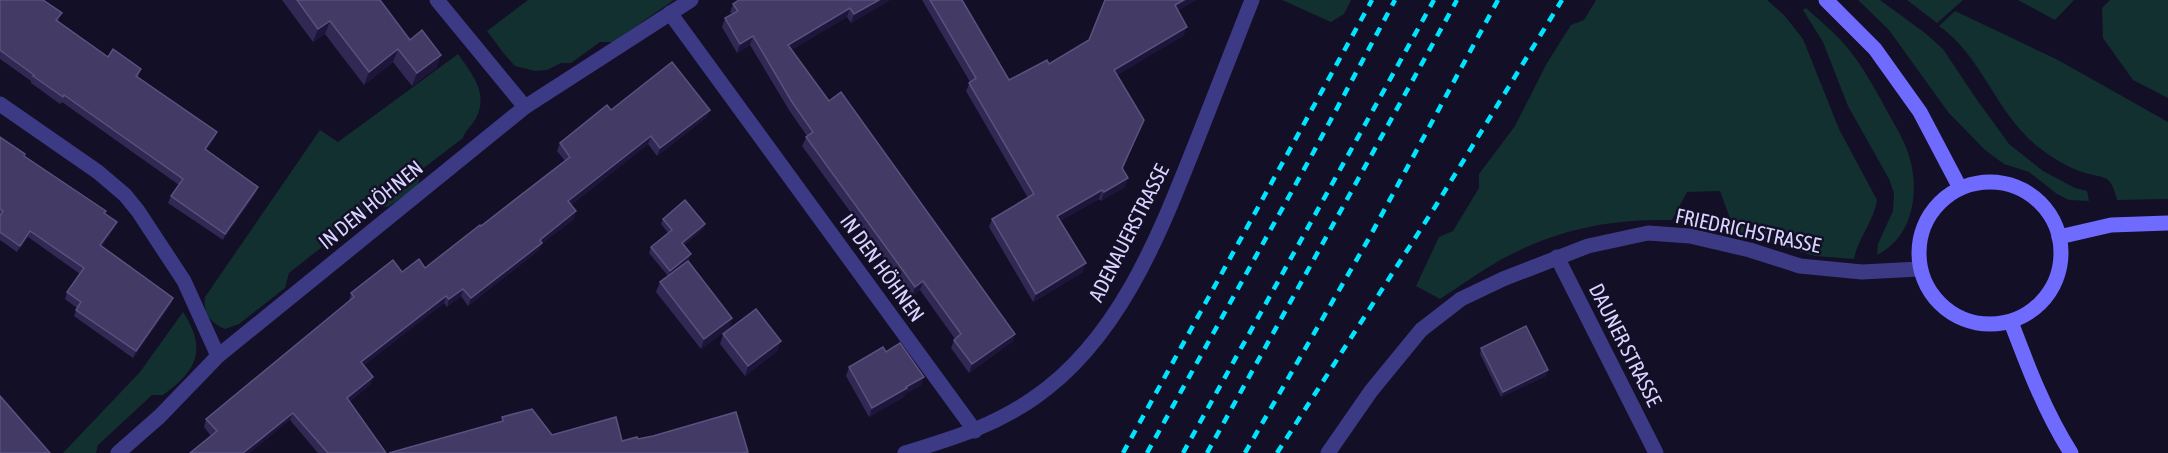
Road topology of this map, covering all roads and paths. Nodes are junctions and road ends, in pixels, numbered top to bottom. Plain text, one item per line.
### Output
1 (437, 0) edge
2 (691, 0) edge
3 (1252, 0) edge
4 (1826, 0) edge
5 (670, 13) junction
6 (0, 104) edge
7 (525, 107) junction
8 (1960, 188) junction
9 (2168, 223) edge
10 (2059, 237) junction
11 (1557, 257) junction
12 (1919, 269) junction
13 (2011, 322) junction
14 (218, 356) junction
15 (975, 431) junction
16 (118, 453) edge
17 (905, 453) edge
18 (1328, 453) edge
19 (1656, 453) edge
20 (2071, 453) edge

1 - 7 street
2 - 5 street, IN DEN HÖHNEN
3 - 15 street, ADENAUERSTRASSE
4 - 8 main road
5 - 7 street, IN DEN HÖHNEN
5 - 15 street, IN DEN HÖHNEN
6 - 14 street
7 - 14 street, IN DEN HÖHNEN
8 - 10 main road
8 - 12 main road
9 - 10 main road
10 - 13 main road
11 - 12 street, FRIEDRICHSTRASSE
11 - 18 street, FRIEDRICHSTRASSE
11 - 19 street, DAUNER STRASSE
12 - 13 main road
13 - 20 main road
14 - 16 street, IN DEN HÖHNEN
15 - 17 street, ADENAUERSTRASSE

